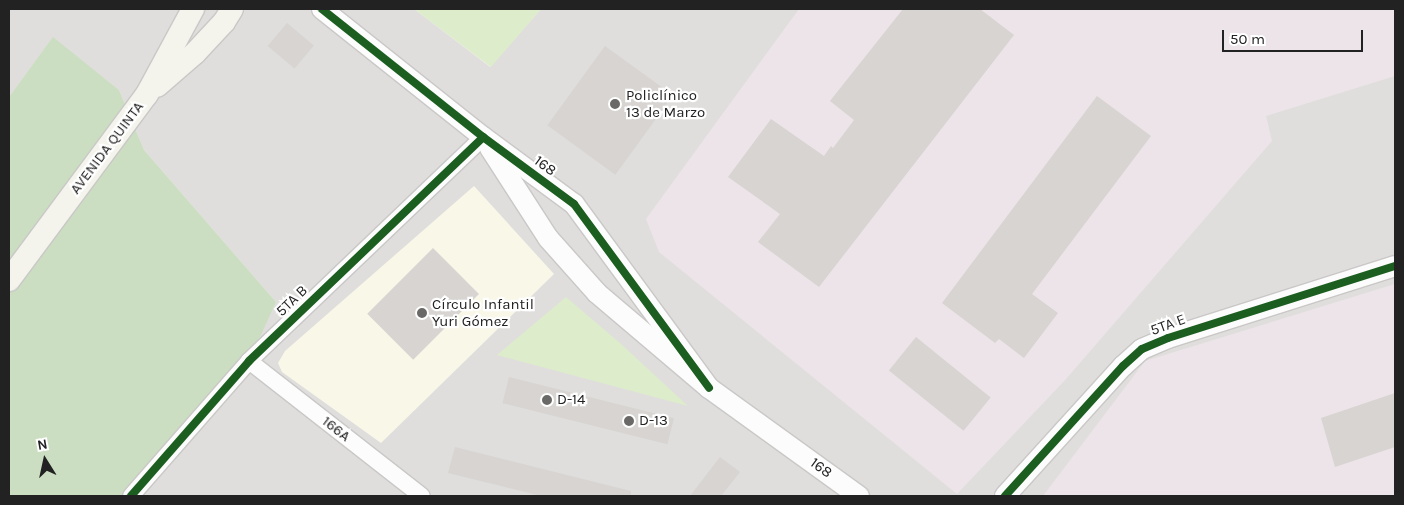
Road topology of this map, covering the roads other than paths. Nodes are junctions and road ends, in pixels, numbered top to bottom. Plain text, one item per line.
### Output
1 (193, 9) edge
2 (232, 9) edge
3 (322, 9) edge
4 (147, 94) junction
5 (483, 137) junction
6 (1395, 266) edge
7 (9, 280) edge
8 (249, 361) junction
9 (709, 388) junction
10 (131, 496) edge
11 (422, 496) edge
12 (859, 496) edge
13 (1005, 496) edge

1 - 4 main road, AVENIDA QUINTA
2 - 4 main road
3 - 5 street, 168
4 - 7 main road, AVENIDA QUINTA
5 - 8 street, 5TA B
5 - 9 street, 168
5 - 9 street, 168
6 - 13 street, 5TA E
8 - 10 street, 5TA B
8 - 11 street, 166A
9 - 12 street, 168

